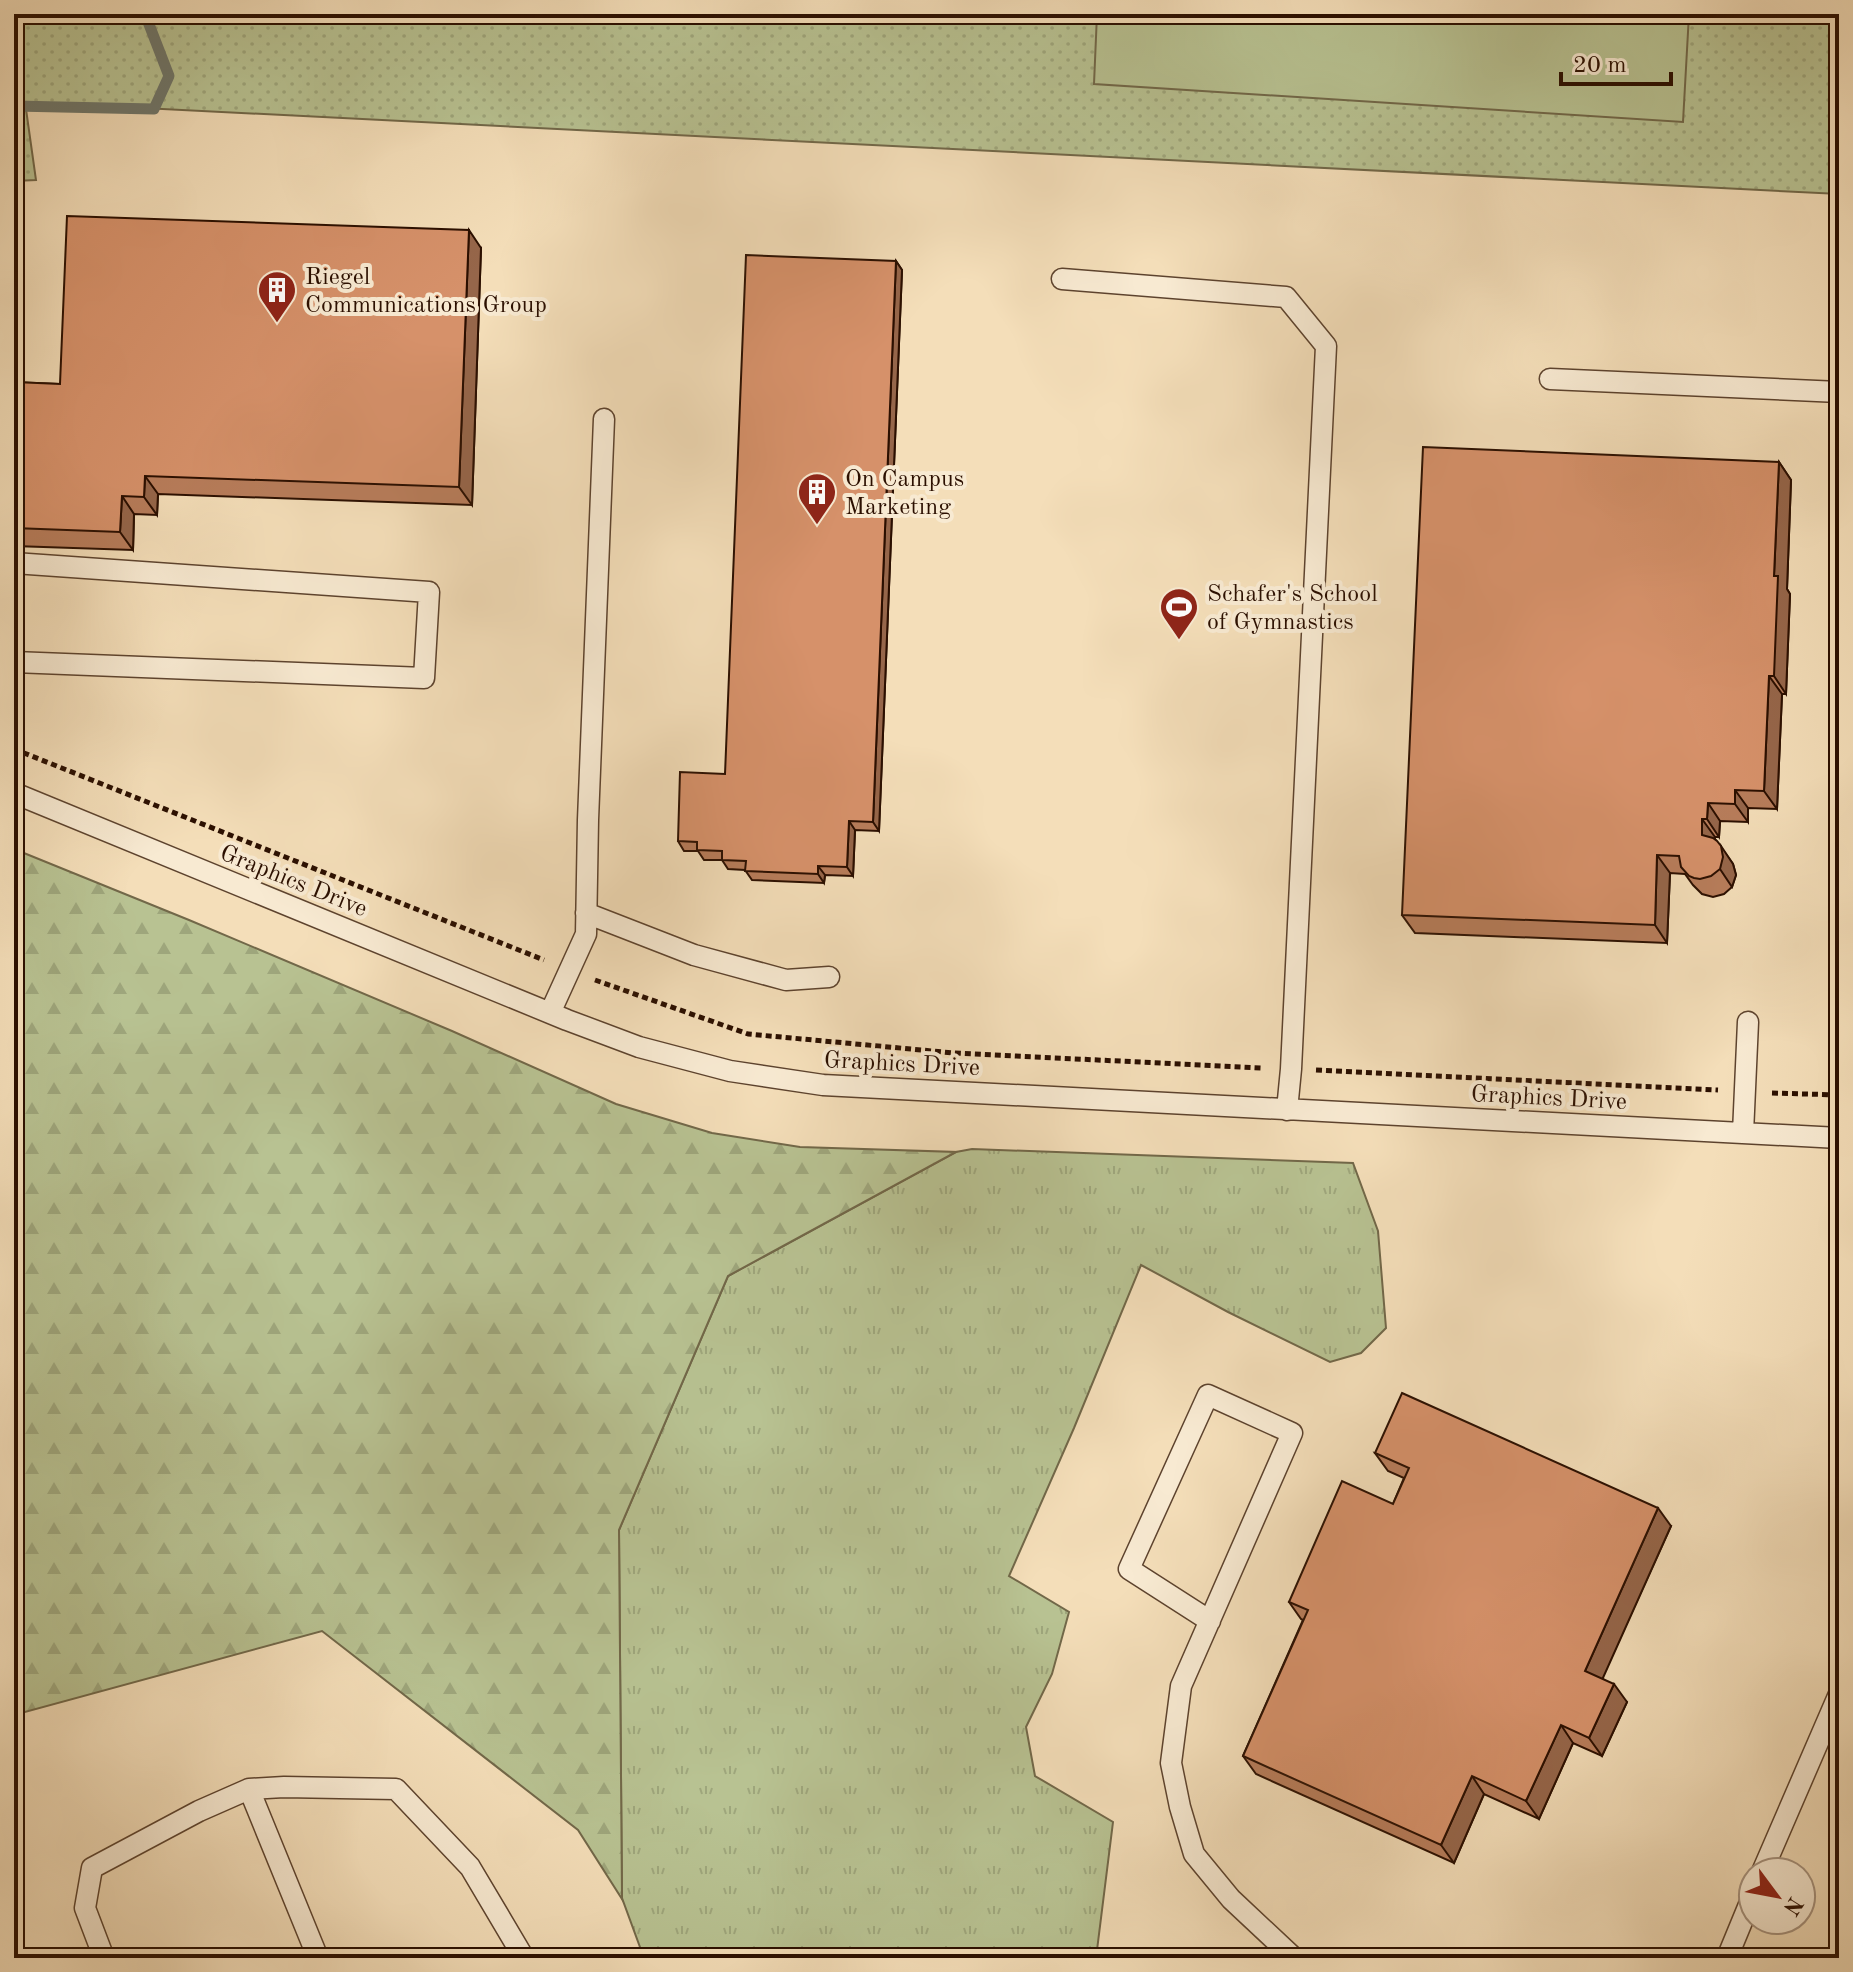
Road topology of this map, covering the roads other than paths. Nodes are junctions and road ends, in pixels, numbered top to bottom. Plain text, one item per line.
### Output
1 (1062, 279) dead end
2 (1550, 379) dead end
3 (1839, 392) edge
4 (604, 419) dead end
5 (14, 563) edge
6 (14, 662) edge
7 (14, 793) edge
8 (586, 913) junction
9 (829, 977) dead end
10 (550, 1013) junction
11 (1748, 1022) dead end
12 (1287, 1110) junction
13 (1743, 1133) junction
14 (1839, 1138) edge
15 (1210, 1621) junction
16 (1839, 1694) edge
17 (249, 1789) junction
18 (1769, 1856) edge
19 (1737, 1934) edge
20 (104, 1958) edge
21 (318, 1958) edge
22 (524, 1958) edge
23 (1294, 1958) edge
24 (1727, 1958) edge

1 - 12 lane
2 - 3 lane
4 - 8 lane
5 - 6 lane
7 - 10 lane, Graphics Drive
8 - 9 lane
8 - 10 lane
10 - 12 lane, Graphics Drive
11 - 13 lane
12 - 13 lane, Graphics Drive
13 - 14 lane, Graphics Drive
15 - 15 lane
15 - 23 lane
16 - 18 lane
17 - 20 lane
17 - 21 lane
17 - 22 lane
19 - 24 lane

